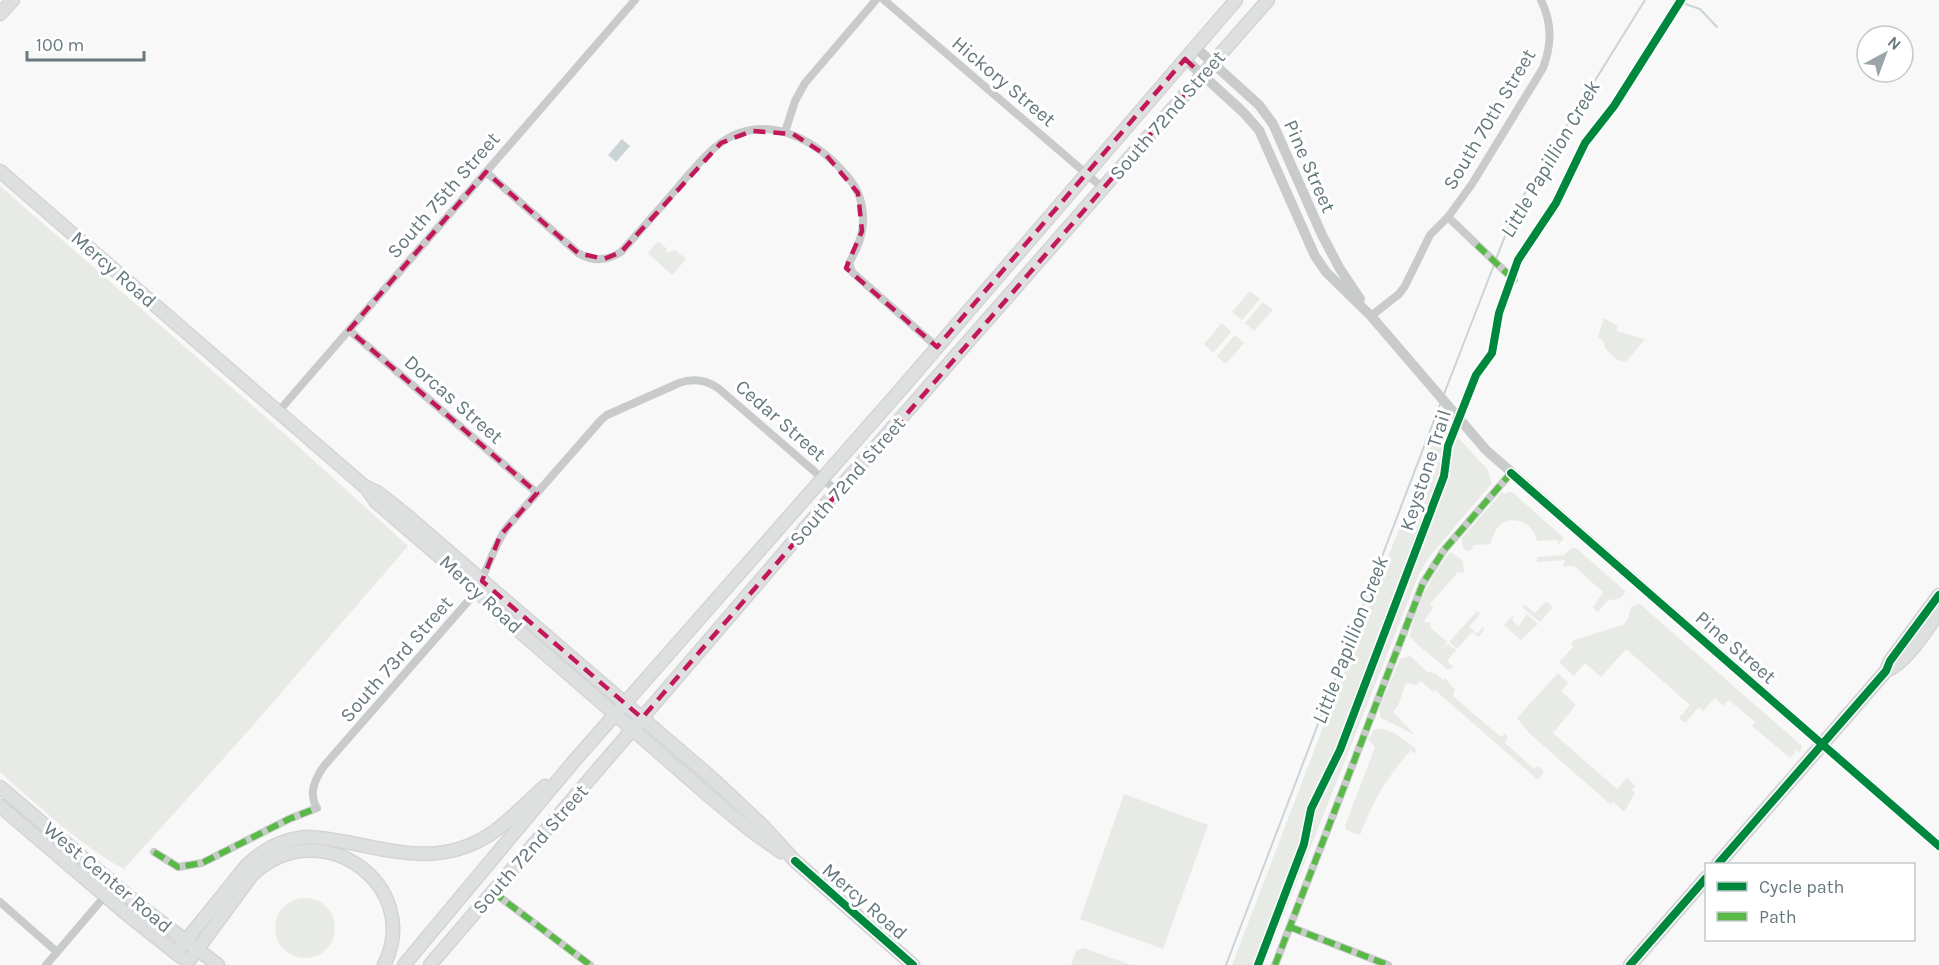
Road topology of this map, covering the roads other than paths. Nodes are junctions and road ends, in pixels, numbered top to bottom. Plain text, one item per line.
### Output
1 (13, 0) edge
2 (633, 0) edge
3 (876, 0) edge
4 (884, 0) edge
5 (1236, 0) edge
6 (1268, 0) edge
7 (1541, 0) edge
8 (0, 14) edge
9 (1195, 47) junction
10 (1185, 59) junction
11 (1212, 65) junction
12 (1202, 75) junction
13 (785, 132) junction
14 (0, 171) edge
15 (486, 172) junction
16 (1086, 172) junction
17 (1103, 188) junction
18 (1448, 217) junction
19 (1514, 280) dead end
20 (1371, 316) junction
21 (349, 330) junction
22 (937, 347) junction
23 (699, 380) joint
24 (278, 412) junction
25 (1511, 473) junction
26 (823, 478) junction
27 (837, 491) junction
28 (537, 493) junction
29 (479, 585) junction
30 (1939, 595) edge
31 (1939, 611) edge
32 (1886, 671) junction
33 (625, 703) junction
34 (616, 714) junction
35 (642, 718) junction
36 (633, 729) junction
37 (1822, 745) junction
38 (576, 760) junction
39 (0, 787) edge
40 (0, 806) edge
41 (1939, 846) edge
42 (154, 852) dead end
43 (795, 861) junction
44 (1719, 863) edge
45 (1705, 880) edge
46 (493, 892) junction
47 (105, 896) junction
48 (0, 902) edge
49 (1290, 927) junction
50 (191, 946) junction
51 (57, 952) junction
52 (176, 953) junction
53 (190, 963) edge
54 (46, 965) edge
55 (218, 965) edge
56 (384, 965) edge
57 (404, 965) edge
58 (431, 965) edge
59 (591, 965) edge
60 (913, 965) edge
61 (1275, 965) edge
62 (1388, 965) edge
63 (1631, 965) edge

1 - 8 main road
2 - 15 street, South 75th Street
3 - 13 street
4 - 16 street, Hickory Street
5 - 9 main road, South 72nd Street
6 - 11 main road, South 72nd Street
7 - 18 street, South 70th Street
9 - 10 main road, South 72nd Street
9 - 11 street, Pine Street
10 - 12 street, Pine Street
10 - 16 main road, South 72nd Street
11 - 12 main road, South 72nd Street
11 - 20 street, Pine Street
12 - 17 main road, South 72nd Street
12 - 20 street, Pine Street
13 - 15 street
13 - 22 street
14 - 24 main road, Mercy Road
15 - 21 street, South 75th Street
16 - 17 street, Hickory Street
16 - 22 main road, South 72nd Street
17 - 27 main road, South 72nd Street
18 - 19 street
18 - 20 street, South 70th Street
20 - 25 street, Pine Street
21 - 24 street, South 75th Street
21 - 28 street, Dorcas Street
22 - 26 main road, South 72nd Street
23 - 26 street, Cedar Street
23 - 28 street, South 73rd Street
24 - 29 main road, Mercy Road
25 - 37 street, Pine Street
25 - 49 street
26 - 27 street, Cedar Street
26 - 33 main road, South 72nd Street
27 - 35 main road, South 72nd Street
28 - 29 street, South 73rd Street
29 - 33 main road, Mercy Road
29 - 34 main road, Mercy Road
29 - 42 street, South 73rd Street
30 - 32 main road
31 - 32 main road
32 - 37 main road
33 - 34 main road, South 72nd Street
33 - 35 main road, Mercy Road
34 - 36 main road, Mercy Road
34 - 38 main road, South 72nd Street
35 - 36 main road, South 72nd Street
35 - 43 main road, Mercy Road
36 - 43 main road, Mercy Road
36 - 46 main road, South 72nd Street
37 - 41 street, Pine Street
37 - 44 main road
38 - 50 main road
38 - 57 main road, South 72nd Street
39 - 50 main road, West Center Road
40 - 47 main road, West Center Road
43 - 60 main road, Mercy Road
45 - 63 main road
46 - 58 main road, South 72nd Street
46 - 59 street
47 - 51 street
47 - 52 main road, West Center Road
48 - 51 street
49 - 61 street
49 - 62 street
50 - 52 main road
50 - 53 main road
50 - 55 main road, West Center Road
50 - 56 main road
51 - 54 street
52 - 53 main road, West Center Road

